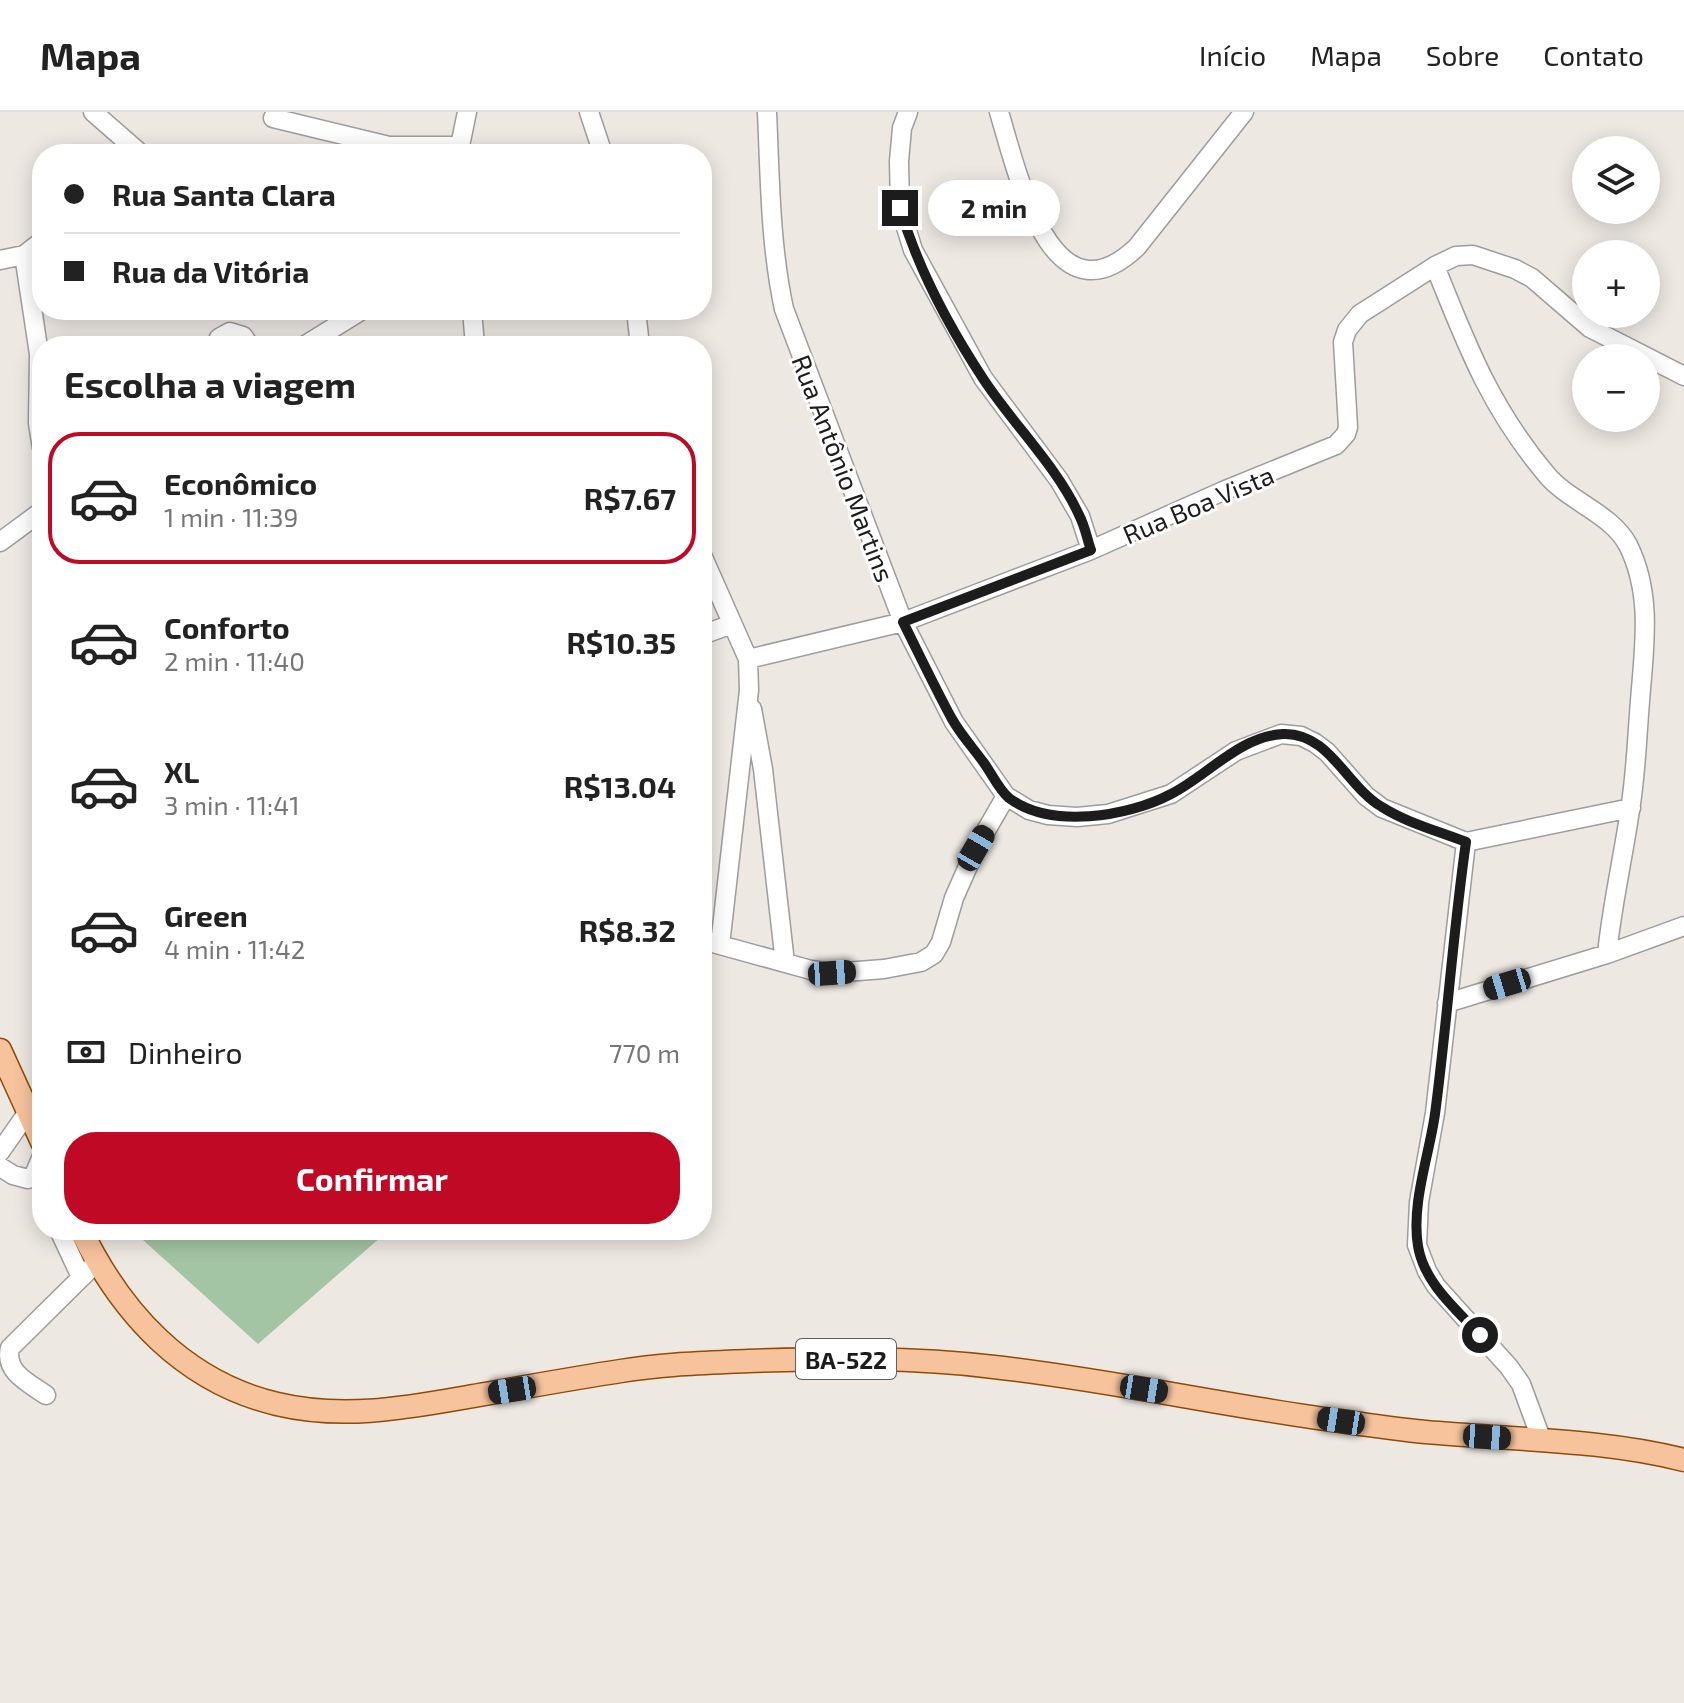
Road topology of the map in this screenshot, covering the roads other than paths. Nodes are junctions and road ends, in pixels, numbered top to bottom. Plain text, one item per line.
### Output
1 (93, 112) edge
2 (467, 112) edge
3 (589, 112) edge
4 (767, 112) edge
5 (908, 112) edge
6 (999, 112) edge
7 (1244, 112) edge
8 (273, 118) dead end
9 (130, 144) edge
10 (363, 144) edge
11 (461, 144) edge
12 (600, 144) edge
13 (32, 249) edge
14 (24, 255) junction
15 (0, 260) edge
16 (1435, 266) junction
17 (32, 308) edge
18 (346, 320) edge
19 (223, 336) edge
20 (243, 336) edge
21 (320, 336) edge
22 (1684, 376) edge
23 (32, 518) edge
24 (0, 542) edge
25 (1091, 550) junction
26 (712, 578) edge
27 (903, 622) junction
28 (732, 624) junction
29 (712, 631) edge
30 (748, 659) junction
31 (749, 690) junction
32 (1006, 796) junction
33 (1631, 808) junction
34 (1466, 842) junction
35 (1684, 926) edge
36 (712, 935) edge
37 (712, 942) edge
38 (1607, 954) junction
39 (785, 963) junction
40 (1447, 1003) junction
41 (0, 1050) edge
42 (32, 1105) edge
43 (32, 1114) edge
44 (0, 1152) edge
45 (0, 1167) edge
46 (32, 1182) edge
47 (66, 1240) edge
48 (83, 1240) edge
49 (89, 1270) junction
50 (46, 1395) dead end
51 (1542, 1441) junction
52 (1684, 1460) edge

1 - 9 street
2 - 11 street
3 - 12 street
4 - 27 street, Rua Antônio Martins
5 - 25 street
6 - 7 street
8 - 10 street
13 - 14 street
14 - 15 street
14 - 17 street
16 - 22 street
16 - 25 street, Rua Boa Vista
16 - 33 street
18 - 21 street
19 - 20 street
23 - 24 street
25 - 27 street, Rua Boa Vista
26 - 28 street
27 - 30 street, Rua Boa Vista
27 - 32 street, Rua Antônio Martins
28 - 29 street
28 - 30 street
30 - 31 street
31 - 36 street
31 - 39 street
32 - 34 street
32 - 39 street
33 - 34 street
33 - 38 street
34 - 40 street
35 - 38 street
37 - 39 street
38 - 40 street
40 - 51 street
41 - 42 main road
43 - 44 street
45 - 46 street
47 - 49 street
48 - 49 main road, BA-522
49 - 50 street
49 - 51 main road, BA-522
51 - 52 main road, BA-522

